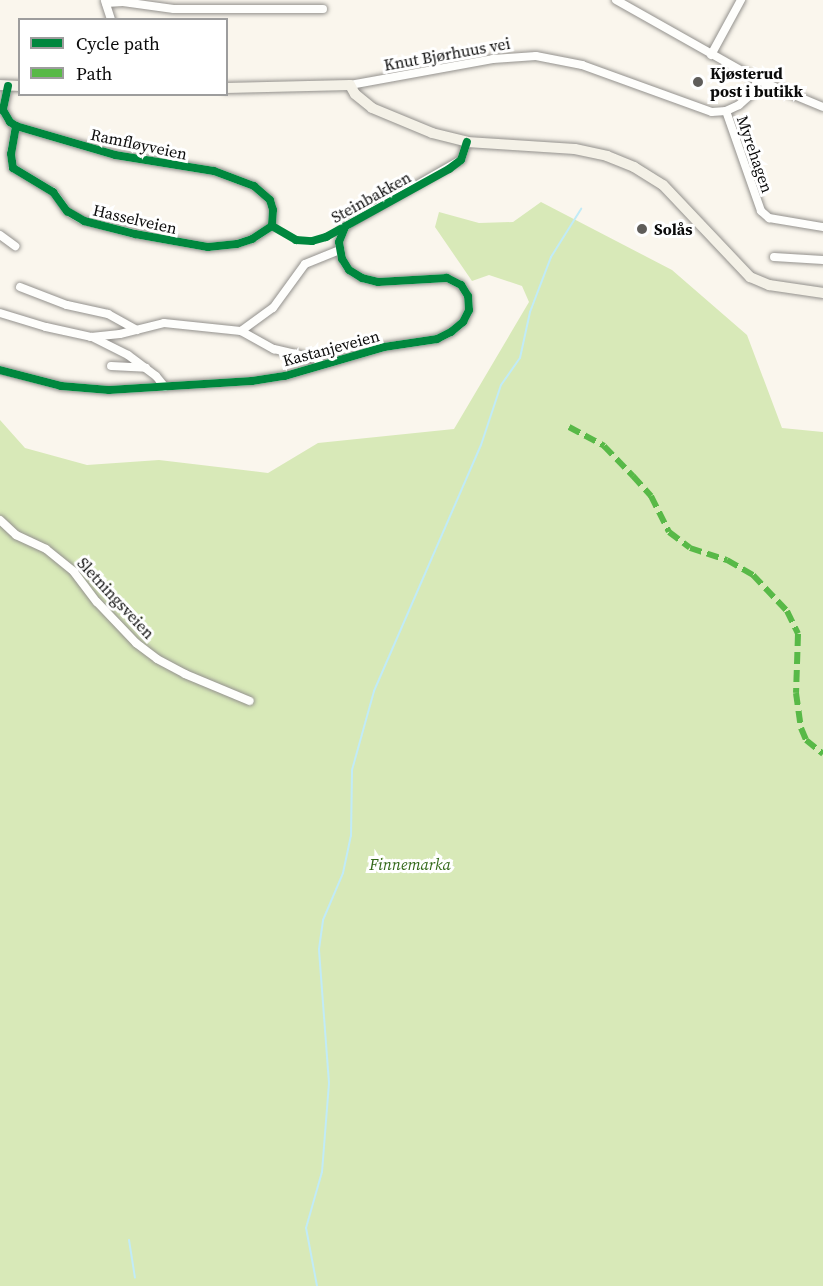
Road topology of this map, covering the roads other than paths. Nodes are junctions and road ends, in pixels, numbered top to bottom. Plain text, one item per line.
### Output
1 (616, 0) edge
2 (741, 0) edge
3 (105, 2) edge
4 (323, 9) dead end
5 (110, 18) edge
6 (711, 55) junction
7 (758, 80) junction
8 (4, 85) edge
9 (350, 85) junction
10 (228, 88) edge
11 (823, 107) edge
12 (726, 111) junction
13 (16, 126) junction
14 (467, 142) junction
15 (272, 226) joint
16 (823, 226) edge
17 (0, 235) edge
18 (15, 246) dead end
19 (340, 250) junction
20 (774, 257) dead end
21 (823, 261) edge
22 (20, 287) dead end
23 (823, 293) edge
24 (0, 313) edge
25 (137, 330) junction
26 (241, 331) junction
27 (91, 337) junction
28 (321, 365) junction
29 (111, 366) dead end
30 (146, 368) junction
31 (0, 370) edge
32 (165, 387) junction
33 (0, 520) edge
34 (250, 701) dead end

1 - 6 street
2 - 6 street
3 - 4 street
3 - 5 street
6 - 7 street
7 - 11 street
7 - 12 street
8 - 13 street
9 - 10 main road, Knut Bjørhuus vei
9 - 12 street, Knut Bjørhuus vei
9 - 14 main road
12 - 16 street, Myrehagen
13 - 15 street, Ramfløyveien
13 - 15 street, Hasselveien
14 - 19 street, Steinbakken
14 - 23 main road
17 - 18 street
19 - 26 street
19 - 28 street, Kastanjeveien
20 - 21 street
22 - 25 street
24 - 27 street
25 - 26 street
25 - 27 street
26 - 28 street
27 - 30 street
28 - 32 street, Kastanjeveien
29 - 30 street
30 - 32 street
31 - 32 street, Kastanjeveien
33 - 34 street, Sletningsveien

